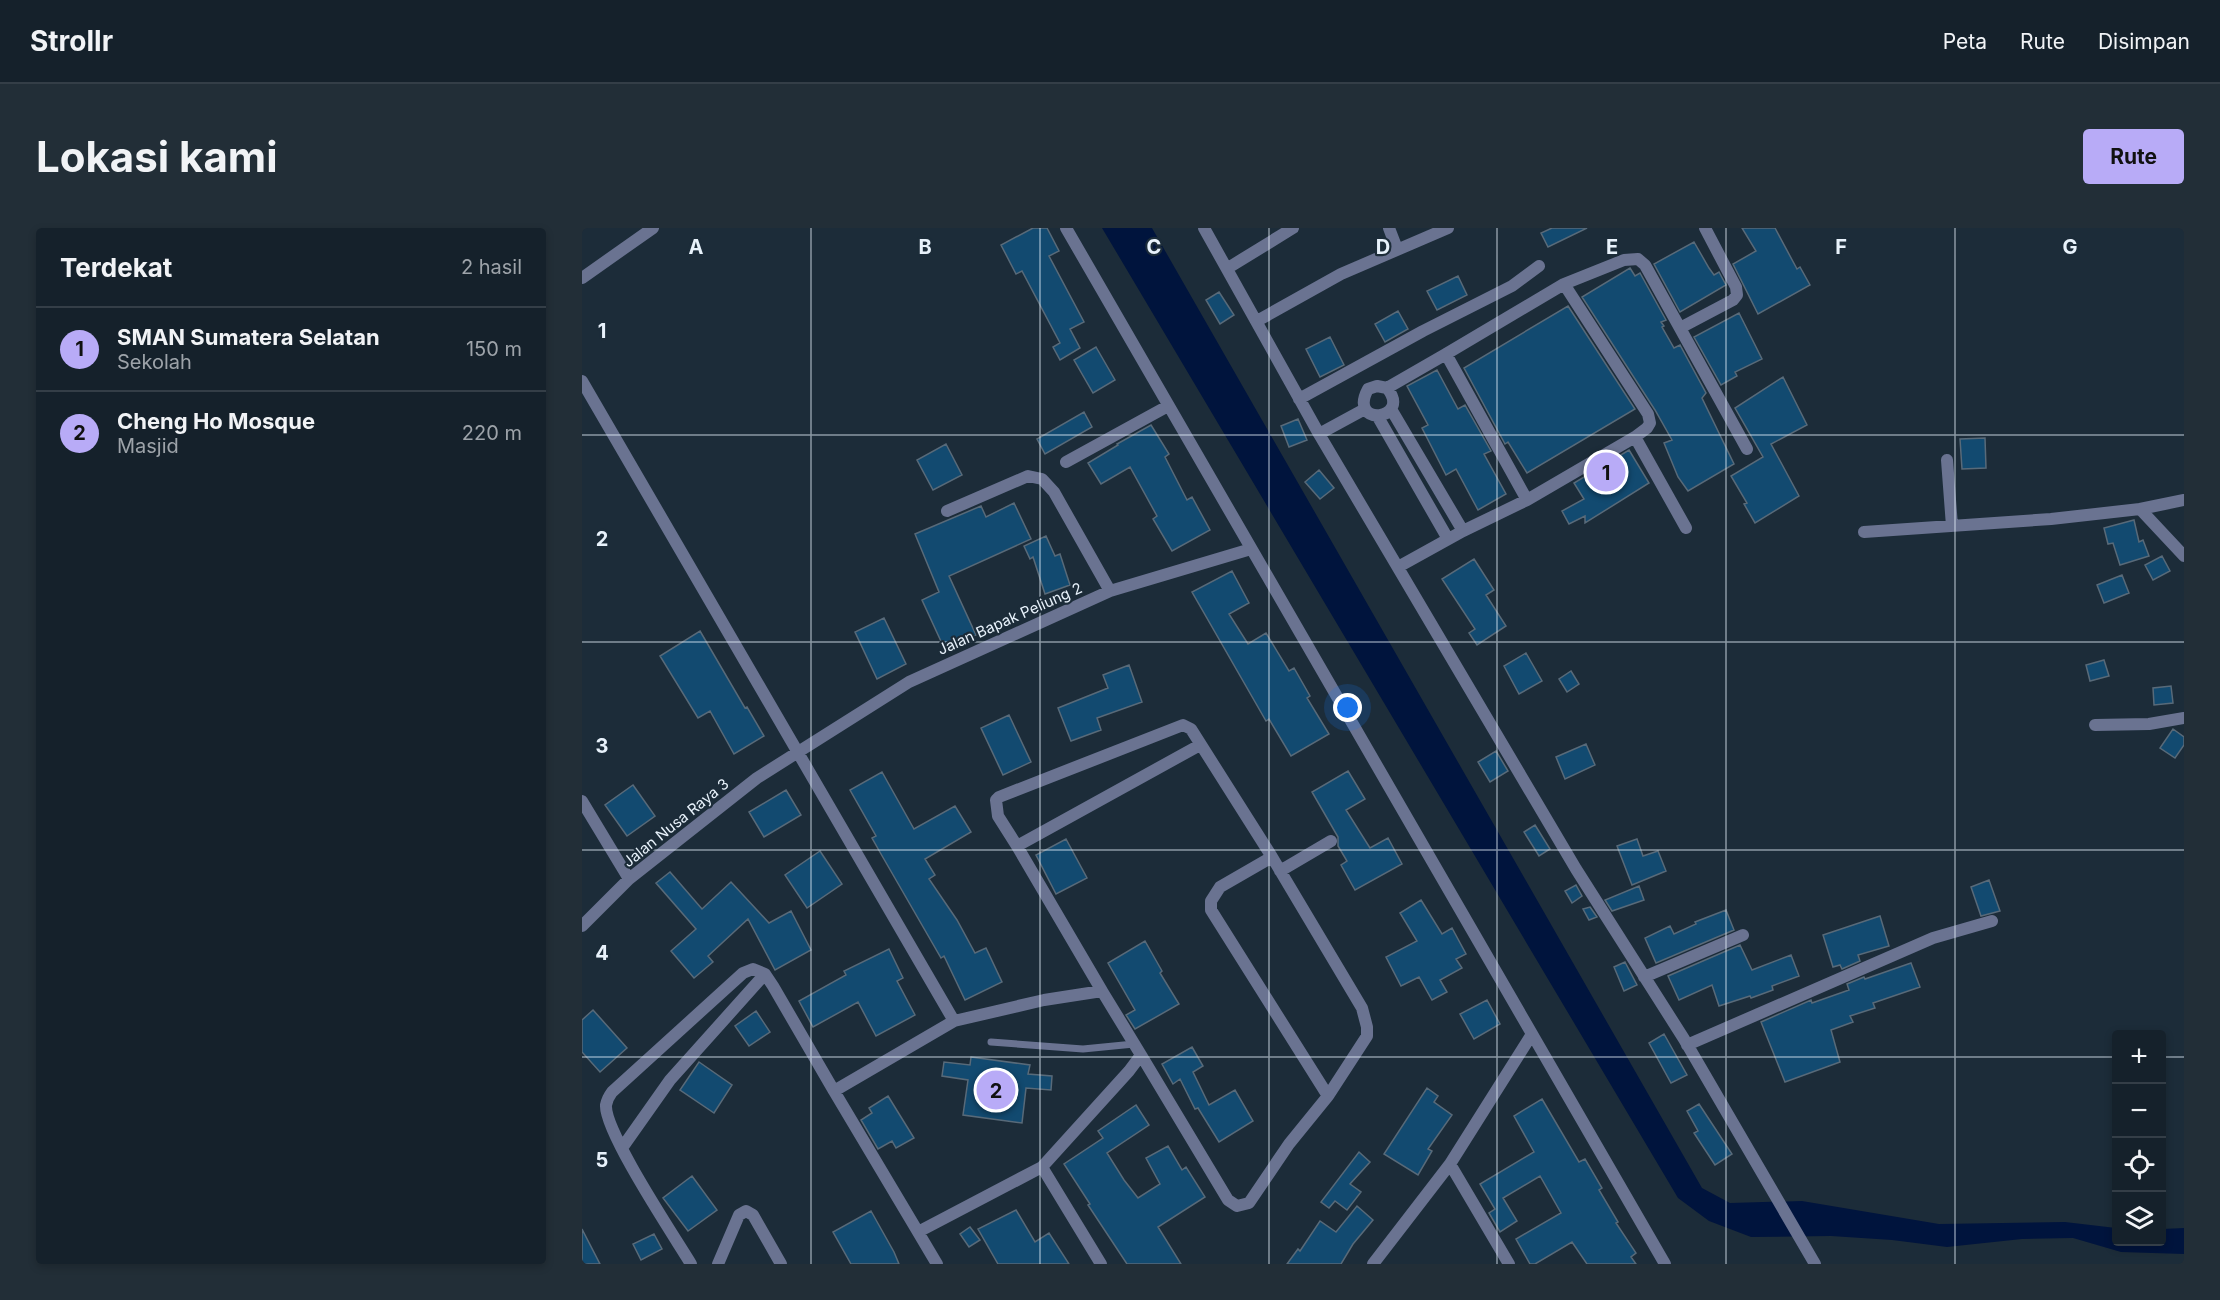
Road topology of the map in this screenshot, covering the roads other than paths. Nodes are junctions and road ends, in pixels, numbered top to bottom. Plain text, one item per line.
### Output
1 (653, 228) edge
2 (1066, 228) edge
3 (1204, 228) edge
4 (1293, 228) edge
5 (1389, 228) edge
6 (1448, 228) edge
7 (1705, 228) edge
8 (1397, 249) junction
9 (1539, 266) dead end
10 (1228, 268) junction
11 (582, 279) edge
12 (1564, 284) junction
13 (1257, 321) junction
14 (1680, 328) junction
15 (1446, 354) junction
16 (582, 381) edge
17 (1387, 388) junction
18 (1299, 399) junction
19 (1168, 406) junction
20 (1365, 409) junction
21 (1391, 409) junction
22 (1378, 417) junction
23 (1319, 434) junction
24 (1635, 436) junction
25 (1748, 449) dead end
26 (1947, 460) dead end
27 (1066, 462) dead end
28 (1527, 500) junction
29 (2184, 500) edge
30 (2140, 509) junction
31 (947, 511) dead end
32 (1952, 526) junction
33 (1686, 528) dead end
34 (1463, 531) junction
35 (1864, 532) dead end
36 (1448, 539) junction
37 (1251, 549) junction
38 (2184, 556) edge
39 (1398, 567) junction
40 (1110, 591) junction
41 (2184, 718) edge
42 (2095, 725) dead end
43 (1200, 745) junction
44 (798, 753) junction
45 (582, 801) edge
46 (1331, 841) dead end
47 (1017, 846) junction
48 (1272, 856) junction
49 (1280, 871) junction
50 (629, 879) junction
51 (1992, 921) dead end
52 (582, 926) edge
53 (1743, 935) dead end
54 (765, 974) junction
55 (1644, 977) junction
56 (1102, 991) junction
57 (954, 1022) junction
58 (1532, 1034) junction
59 (991, 1042) dead end
60 (1134, 1044) junction
61 (1688, 1045) junction
62 (1141, 1055) junction
63 (834, 1091) junction
64 (1328, 1096) junction
65 (621, 1148) junction
66 (1450, 1164) junction
67 (1041, 1167) junction
68 (918, 1232) junction
69 (691, 1264) edge
70 (718, 1264) edge
71 (781, 1264) edge
72 (937, 1264) edge
73 (1101, 1264) edge
74 (1373, 1264) edge
75 (1509, 1264) edge
76 (1665, 1264) edge
77 (1815, 1264) edge

1 - 11 street
2 - 19 street
3 - 10 street
4 - 10 street
5 - 8 street
6 - 8 street
7 - 14 street
8 - 13 street
9 - 18 street
10 - 13 street
12 - 14 street
12 - 15 street
12 - 24 street
13 - 18 street
14 - 25 street
15 - 17 street
15 - 28 street
16 - 44 street
17 - 20 street
17 - 21 street
18 - 23 street
19 - 27 street
19 - 37 street
20 - 22 street
20 - 23 street
21 - 22 street
21 - 34 street
22 - 36 street
23 - 39 street
24 - 28 street
24 - 33 street
26 - 32 street
28 - 34 street
29 - 30 street
30 - 32 street
30 - 38 street
31 - 40 street
32 - 35 street
34 - 36 street
36 - 39 street
37 - 40 street, Jalan Bapak Peliung 2
37 - 58 street
39 - 55 street
40 - 44 street, Jalan Bapak Peliung 2
41 - 42 street
43 - 47 street
43 - 47 street
43 - 48 street
44 - 50 street, Jalan Nusa Raya 3
44 - 57 street
45 - 50 street
46 - 49 street
47 - 56 street
48 - 49 street
48 - 64 street
49 - 64 street
50 - 52 street, Jalan Nusa Raya 3
51 - 61 street
53 - 55 street
54 - 63 street
54 - 65 street
54 - 65 street
55 - 61 street
56 - 57 street
56 - 60 street
57 - 63 street
58 - 66 street
58 - 76 street
59 - 60 lane
60 - 62 street
61 - 77 street
62 - 64 street
62 - 67 street
63 - 68 street
65 - 69 street
66 - 74 street
66 - 75 street
67 - 68 street
67 - 73 street
68 - 72 street
70 - 71 street

